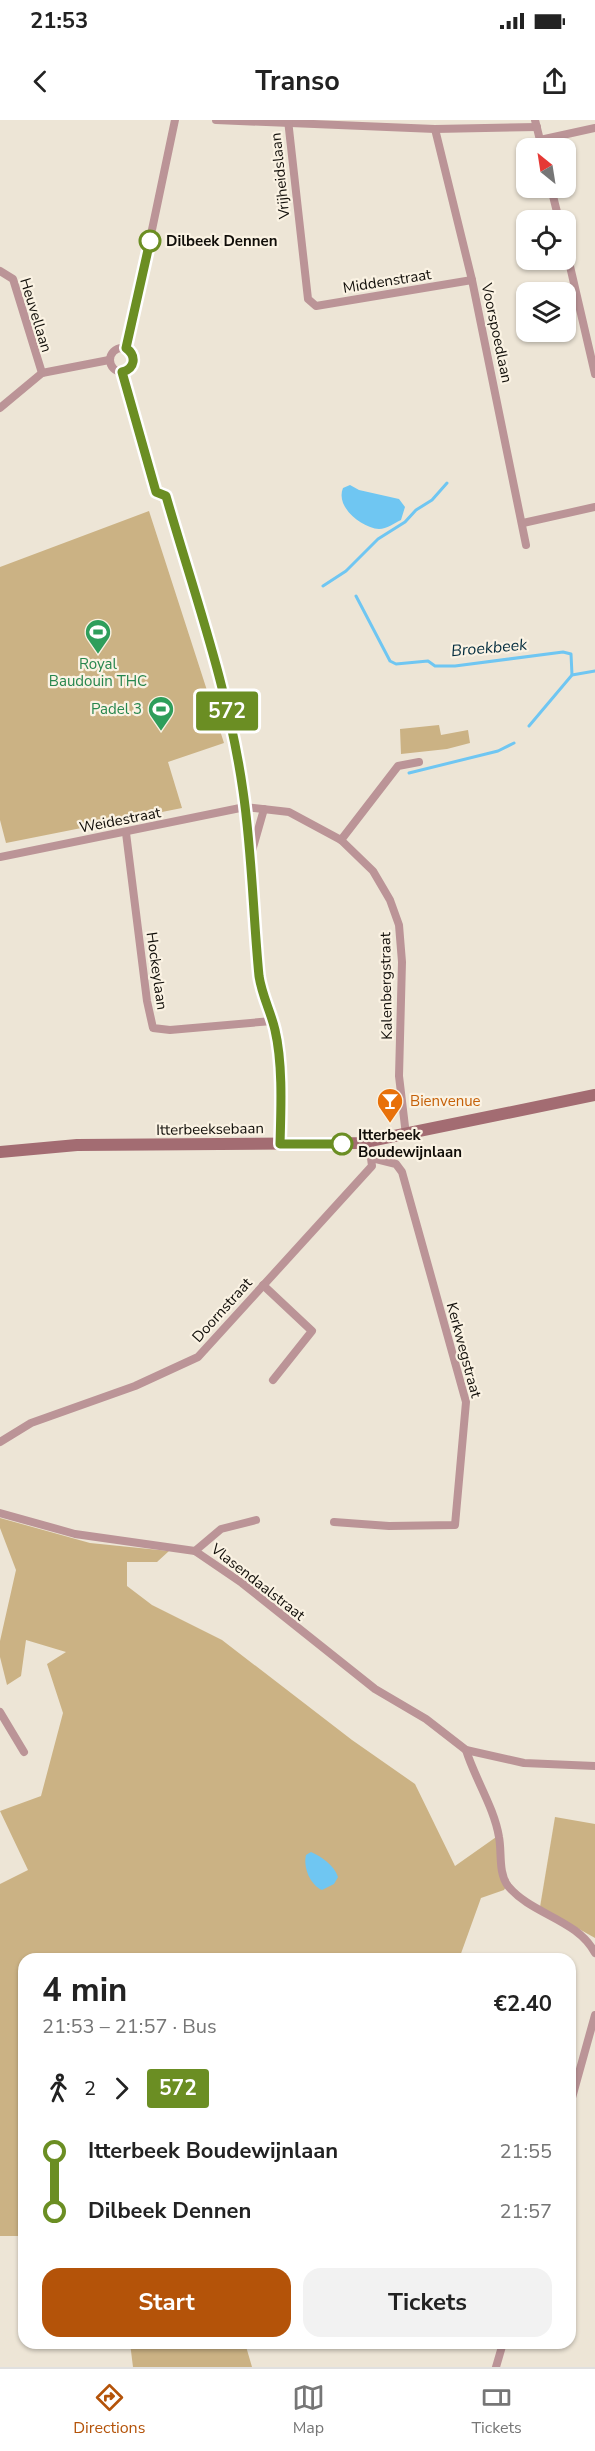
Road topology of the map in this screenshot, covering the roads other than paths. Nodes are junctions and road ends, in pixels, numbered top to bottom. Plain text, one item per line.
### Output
1 (175, 120) edge
2 (216, 120) edge
3 (288, 121) edge
4 (536, 124) edge
5 (595, 128) edge
6 (435, 129) junction
7 (561, 138) edge
8 (571, 270) edge
9 (0, 271) edge
10 (472, 280) junction
11 (308, 300) joint
12 (126, 348) junction
13 (109, 360) junction
14 (122, 372) junction
15 (42, 373) junction
16 (595, 374) edge
17 (0, 408) edge
18 (595, 507) edge
19 (523, 523) junction
20 (526, 545) dead end
21 (419, 762) dead end
22 (245, 807) junction
23 (264, 809) junction
24 (126, 833) junction
25 (341, 840) junction
26 (0, 857) edge
27 (250, 857) junction
28 (272, 1021) junction
29 (595, 1095) edge
30 (406, 1135) junction
31 (369, 1142) junction
32 (280, 1144) junction
33 (0, 1152) edge
34 (372, 1158) junction
35 (263, 1285) junction
36 (273, 1380) dead end
37 (0, 1442) edge
38 (0, 1513) edge
39 (256, 1520) dead end
40 (334, 1522) dead end
41 (195, 1551) junction
42 (0, 1712) edge
43 (466, 1750) junction
44 (24, 1752) dead end
45 (595, 1766) edge
46 (595, 1953) edge
47 (595, 2015) edge
48 (576, 2083) edge
49 (501, 2349) edge
50 (496, 2367) edge

1 - 12 street
2 - 3 street
3 - 6 street
3 - 11 street, Vrijheidslaan
4 - 6 street
5 - 7 street
6 - 10 street, Voorspoedlaan
8 - 16 street
9 - 15 street, Heuvellaan
10 - 11 street, Middenstraat
10 - 19 street, Voorspoedlaan
12 - 13 street
12 - 14 street
13 - 14 street
13 - 15 street
14 - 22 street
15 - 17 street
18 - 19 street
19 - 20 street, Voorspoedlaan
21 - 25 street
22 - 23 street, Kalenbergstraat
22 - 24 street, Weidestraat
22 - 27 street
23 - 25 street, Kalenbergstraat
23 - 27 street
24 - 26 street, Weidestraat
24 - 28 street, Hockeylaan
25 - 30 street, Kalenbergstraat
27 - 28 street
28 - 32 street
29 - 30 main road, Itterbeeksebaan
30 - 31 main road, Itterbeeksebaan
31 - 32 main road, Itterbeeksebaan
31 - 34 street
32 - 33 main road, Itterbeeksebaan
34 - 35 street, Doornstraat
34 - 40 street, Kerkwegstraat
35 - 36 street
35 - 37 street, Doornstraat
38 - 41 street, Vlasendaalstraat
39 - 41 street
41 - 43 street, Vlasendaalstraat
42 - 44 street
43 - 45 street, Vlasendaalstraat
43 - 46 street
47 - 48 street
49 - 50 street

